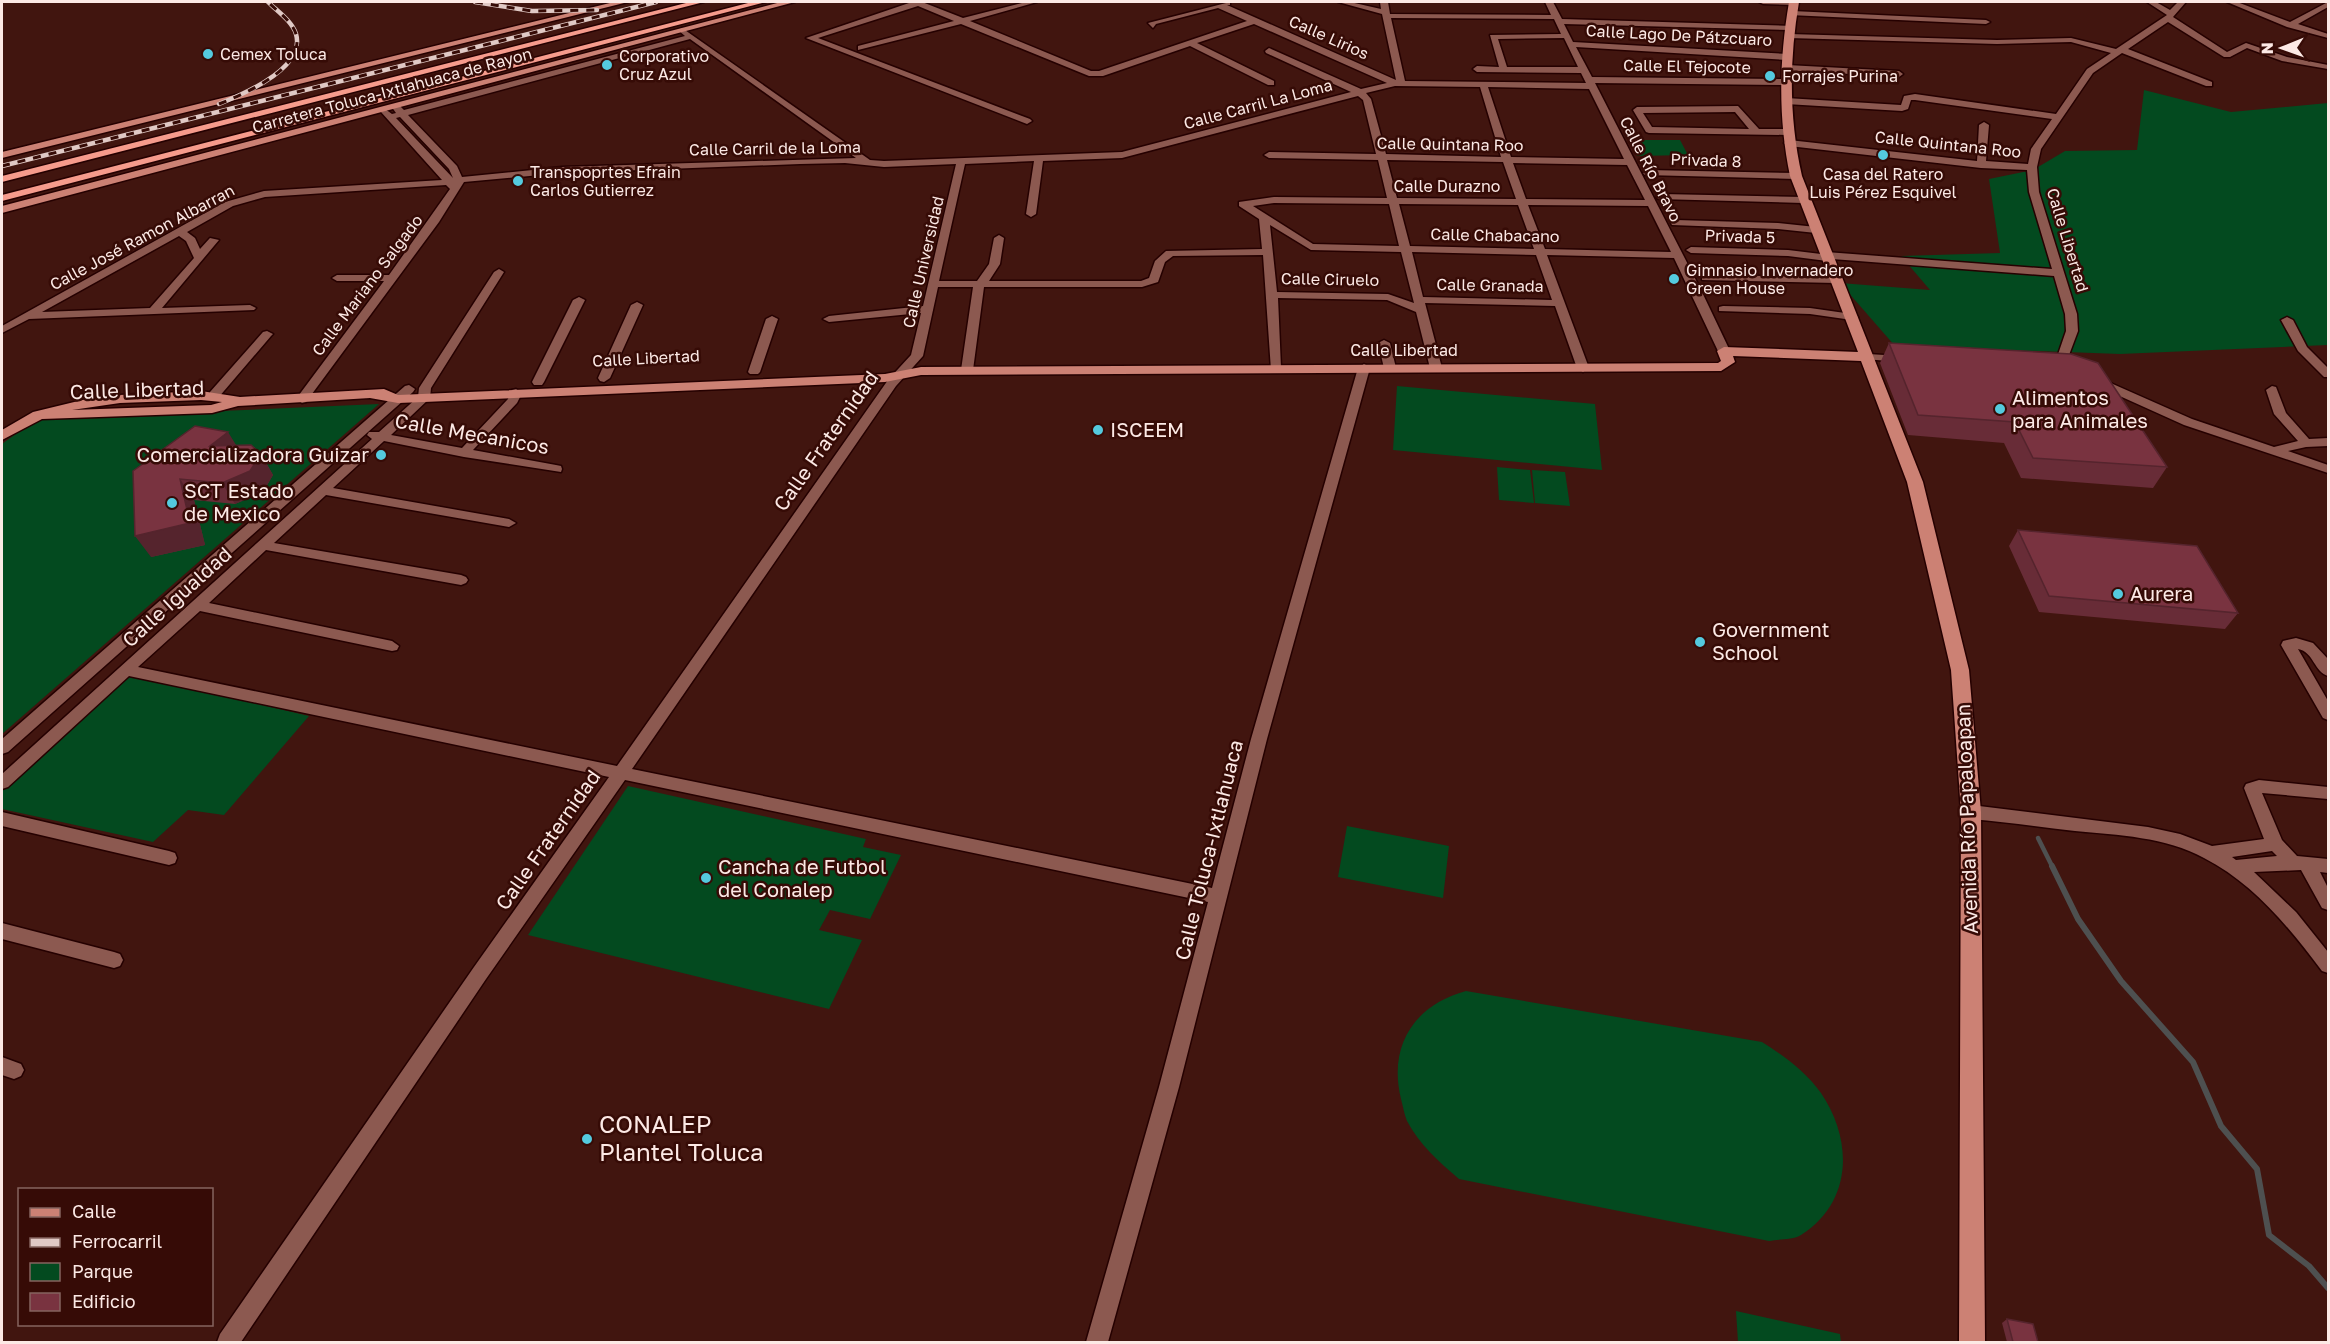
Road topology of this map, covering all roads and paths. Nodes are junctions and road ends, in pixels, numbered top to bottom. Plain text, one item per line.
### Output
1 (623, 2) edge
2 (699, 2) edge
3 (761, 2) edge
4 (790, 2) edge
5 (918, 2) edge
6 (1033, 2) edge
7 (1233, 2) edge
8 (1342, 2) edge
9 (1384, 2) edge
10 (1549, 2) edge
11 (1763, 2) edge
12 (2151, 2) edge
13 (2182, 2) edge
14 (2231, 2) edge
15 (2328, 4) edge
16 (1219, 5) junction
17 (1793, 6) edge
18 (1387, 14) junction
19 (2169, 16) junction
20 (1557, 19) junction
21 (961, 21) junction
22 (1254, 21) junction
23 (1986, 22) dead end
24 (2290, 25) junction
25 (1153, 26) dead end
26 (1790, 32) junction
27 (685, 34) junction
28 (2328, 36) edge
29 (1567, 40) junction
30 (1188, 42) junction
31 (861, 48) dead end
32 (1269, 51) dead end
33 (2119, 51) junction
34 (1787, 63) junction
35 (2328, 67) edge
36 (1477, 69) dead end
37 (1504, 69) junction
38 (1899, 74) dead end
39 (1587, 78) junction
40 (1398, 82) junction
41 (1786, 82) junction
42 (1271, 83) dead end
43 (1483, 84) junction
44 (2209, 84) dead end
45 (1359, 93) junction
46 (1786, 101) junction
47 (392, 112) junction
48 (2058, 117) junction
49 (1027, 120) dead end
50 (1984, 125) dead end
51 (1755, 130) junction
52 (1789, 138) junction
53 (2, 155) edge
54 (1122, 155) joint
55 (1269, 155) dead end
56 (1383, 157) junction
57 (1039, 158) junction
58 (1507, 160) junction
59 (961, 161) junction
60 (867, 162) junction
61 (1630, 162) junction
62 (1981, 165) junction
63 (2032, 167) junction
64 (1648, 173) dead end
65 (1796, 178) junction
66 (2, 179) edge
67 (455, 183) junction
68 (1662, 197) dead end
69 (2, 198) edge
70 (1394, 201) junction
71 (1522, 202) junction
72 (1651, 203) junction
73 (1804, 203) junction
74 (2, 210) edge
75 (1031, 214) dead end
76 (1264, 217) junction
77 (1676, 223) dead end
78 (1815, 228) junction
79 (180, 231) junction
80 (999, 238) dead end
81 (191, 240) junction
82 (1404, 248) junction
83 (1691, 250) dead end
84 (1540, 251) junction
85 (1267, 252) junction
86 (1678, 255) junction
87 (1826, 255) junction
88 (199, 258) junction
89 (499, 272) dead end
90 (2059, 273) junction
91 (337, 278) dead end
92 (392, 278) junction
93 (1706, 278) dead end
94 (1838, 283) junction
95 (934, 284) junction
96 (979, 285) junction
97 (1271, 295) junction
98 (579, 300) dead end
99 (1560, 303) junction
100 (637, 305) dead end
101 (1421, 305) junction
102 (250, 308) dead end
103 (928, 309) junction
104 (1724, 309) dead end
105 (153, 312) junction
106 (1850, 314) junction
107 (26, 317) junction
108 (829, 319) dead end
109 (772, 320) dead end
110 (2287, 320) dead end
111 (2, 330) edge
112 (267, 334) dead end
113 (1384, 343) dead end
114 (1724, 351) junction
115 (1868, 357) junction
116 (1914, 359) edge
117 (2042, 367) edge
118 (1275, 368) junction
119 (1364, 368) junction
120 (1390, 368) junction
121 (1436, 368) junction
122 (1583, 368) junction
123 (909, 370) junction
124 (967, 370) junction
125 (754, 372) junction
126 (2070, 372) junction
127 (2328, 374) edge
128 (604, 378) junction
129 (538, 382) junction
130 (2272, 390) dead end
131 (424, 393) junction
132 (516, 393) junction
133 (404, 394) junction
134 (214, 395) junction
135 (302, 399) junction
136 (237, 402) junction
137 (38, 415) junction
138 (361, 431) junction
139 (2, 436) edge
140 (380, 438) junction
141 (2328, 442) edge
142 (2306, 443) junction
143 (2273, 451) junction
144 (464, 453) junction
145 (2328, 469) edge
146 (556, 470) dead end
147 (323, 490) junction
148 (509, 523) dead end
149 (262, 545) junction
150 (461, 580) dead end
151 (197, 605) junction
152 (392, 646) dead end
153 (126, 670) junction
154 (2328, 671) edge
155 (2328, 714) edge
156 (2, 748) edge
157 (621, 772) junction
158 (2, 783) edge
159 (2328, 793) edge
160 (1971, 812) junction
161 (2, 819) edge
162 (2275, 844) junction
163 (2211, 853) junction
164 (169, 858) dead end
165 (2300, 863) junction
166 (2274, 866) junction
167 (2328, 866) edge
168 (2232, 867) junction
169 (2260, 889) junction
170 (1218, 897) junction
171 (2328, 903) edge
172 (2, 931) edge
173 (114, 960) dead end
174 (2328, 965) edge
175 (228, 1342) edge
176 (1097, 1342) edge
177 (1972, 1342) edge

1 - 53 main road, Carretera Toluca-Ixtlahuaca de Rayon
2 - 66 highway, Carretera Toluca-Ixtlahuaca de Rayon
3 - 69 highway, Carretera Toluca-Ixtlahuaca de Rayon
4 - 27 main road, Carretera Toluca-Ixtlahuaca de Rayon
5 - 21 street
5 - 49 street
6 - 21 street
7 - 16 street
8 - 18 street
9 - 18 street
10 - 20 street, Calle Río Bravo
11 - 17 street
12 - 19 street
13 - 19 street, Calle Libertad
14 - 24 street
15 - 24 street
16 - 22 street, Calle Lirios
16 - 25 street
17 - 23 street
17 - 26 main road, Avenida Río Papaloapan
18 - 20 street
18 - 40 street
19 - 33 street, Calle Libertad
19 - 35 street
20 - 26 street
20 - 29 street, Calle Río Bravo
21 - 30 street
21 - 31 street
22 - 30 street
22 - 40 street, Calle Lirios
24 - 28 street
26 - 33 street
26 - 34 main road, Avenida Río Papaloapan
27 - 47 main road, Carretera Toluca-Ixtlahuaca de Rayon
27 - 60 street
29 - 34 street, Calle Lago De Pátzcuaro
29 - 37 street, Calle Lago De Pátzcuaro
29 - 39 street, Calle Río Bravo
30 - 42 street
32 - 45 street
33 - 44 street
33 - 48 street, Calle Libertad
34 - 38 street, Calle Lago De Pátzcuaro
34 - 41 main road, Avenida Río Papaloapan
36 - 37 street
37 - 39 street
39 - 41 street, Calle El Tejocote
39 - 43 street
39 - 61 street, Calle Río Bravo
40 - 43 street
40 - 45 street, Calle Carril La Loma
41 - 46 main road, Avenida Río Papaloapan
43 - 58 street
45 - 54 street, Calle Carril La Loma
45 - 56 street
46 - 48 street
46 - 52 main road, Avenida Río Papaloapan
47 - 67 street
47 - 74 main road, Carretera Toluca-Ixtlahuaca de Rayon
48 - 63 street, Calle Libertad
50 - 62 street
51 - 51 street, Calle Quintana Roo
51 - 52 street, Calle Quintana Roo
52 - 62 street, Calle Quintana Roo
52 - 65 main road, Avenida Río Papaloapan
54 - 57 street, Calle Carril de la Loma
55 - 56 street, Calle Quintana Roo
56 - 58 street, Calle Quintana Roo
56 - 70 street
57 - 59 street, Calle Carril de la Loma
57 - 75 street
58 - 61 street, Calle Quintana Roo
58 - 71 street
59 - 60 street, Calle Carril de la Loma
59 - 95 street, Calle Universidad
60 - 67 street, Calle Carril de la Loma
61 - 72 street, Calle Río Bravo
62 - 63 street, Calle Quintana Roo
63 - 90 street, Calle Libertad
64 - 65 street, Privada 8
65 - 73 main road, Avenida Río Papaloapan
67 - 79 street, Calle José Ramon Albarran
67 - 92 street, Calle Mariano Salgado
68 - 73 street
70 - 71 street, Calle Durazno
70 - 76 street, Calle Durazno
70 - 82 street
71 - 72 street, Calle Durazno
71 - 84 street
72 - 86 street, Calle Río Bravo
73 - 78 main road, Avenida Río Papaloapan
76 - 82 street, Calle Chabacano
76 - 85 street
77 - 78 street
78 - 87 main road, Avenida Río Papaloapan
79 - 81 street
79 - 107 street, Calle José Ramon Albarran
80 - 96 street
81 - 88 street
81 - 88 street
82 - 84 street, Calle Chabacano
82 - 101 street
83 - 87 street, Privada 5
84 - 86 street, Calle Chabacano
84 - 99 street
85 - 96 street
85 - 97 street
86 - 114 street, Calle Río Bravo
87 - 90 street, Privada 5
87 - 94 main road, Avenida Río Papaloapan
88 - 105 street
89 - 131 street, Calle Igualdad
90 - 126 street, Calle Libertad
91 - 92 street
92 - 135 street, Calle Mariano Salgado
93 - 94 street
94 - 106 main road, Avenida Río Papaloapan
95 - 96 street
95 - 103 street, Calle Universidad
96 - 124 street
97 - 101 street, Calle Ciruelo
97 - 118 street
98 - 129 street
99 - 101 street, Calle Granada
99 - 122 street
100 - 128 street
101 - 121 street
102 - 105 street
103 - 108 street
103 - 123 street, Calle Universidad
104 - 106 street
105 - 107 street
106 - 115 main road, Avenida Río Papaloapan
107 - 111 street, Calle José Ramon Albarran
109 - 125 street
110 - 127 street
112 - 134 street
113 - 120 street
114 - 115 main road
114 - 122 main road, Calle Libertad
115 - 116 street
115 - 160 main road, Avenida Río Papaloapan
117 - 126 street
118 - 119 main road, Calle Libertad
118 - 124 main road, Calle Libertad
119 - 120 main road, Calle Libertad
119 - 170 street, Calle Toluca-Ixtlahuaca
120 - 121 main road, Calle Libertad
121 - 122 main road, Calle Libertad
123 - 124 main road, Calle Libertad
123 - 125 main road, Calle Libertad
123 - 132 main road, Calle Libertad
123 - 157 street, Calle Fraternidad
125 - 128 main road, Calle Libertad
126 - 143 street
128 - 129 main road, Calle Libertad
129 - 131 main road, Calle Libertad
130 - 142 street
131 - 132 main road, Calle Libertad
131 - 133 main road, Calle Libertad
131 - 140 street, Calle Igualdad
132 - 144 street
133 - 135 main road, Calle Libertad
133 - 138 street, Calle Igualdad
134 - 136 main road, Calle Libertad
134 - 137 main road, Calle Libertad
135 - 136 main road, Calle Libertad
136 - 137 main road, Calle Libertad
137 - 139 main road, Calle Libertad
138 - 140 street, Calle Mecanicos
138 - 156 street, Calle Igualdad
140 - 144 street, Calle Mecanicos
140 - 147 street, Calle Igualdad
141 - 142 street
142 - 143 street
143 - 145 street
144 - 146 street, Calle Mecanicos
147 - 148 street
147 - 149 street, Calle Igualdad
149 - 150 street
149 - 151 street, Calle Igualdad
151 - 152 street
151 - 153 street, Calle Igualdad
153 - 157 street
153 - 158 street, Calle Igualdad
154 - 155 street
157 - 170 street
157 - 175 street, Calle Fraternidad
159 - 162 street
160 - 163 street
160 - 177 main road, Avenida Río Papaloapan
161 - 164 street
162 - 163 street
162 - 165 street
163 - 168 street
165 - 166 street
165 - 167 street
165 - 171 street
166 - 168 street
166 - 169 street
168 - 169 street
169 - 174 street
170 - 176 street, Calle Toluca-Ixtlahuaca
172 - 173 street

